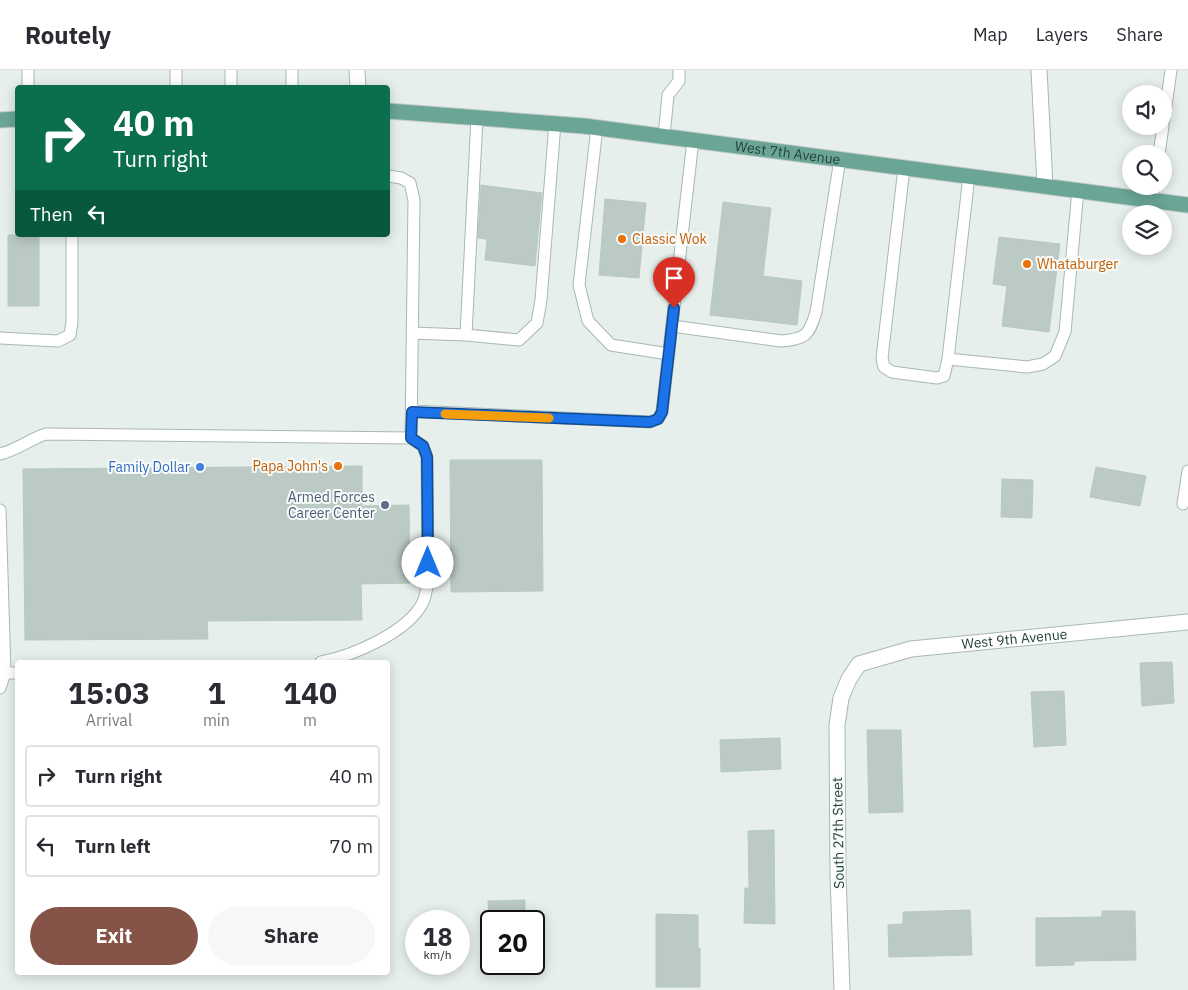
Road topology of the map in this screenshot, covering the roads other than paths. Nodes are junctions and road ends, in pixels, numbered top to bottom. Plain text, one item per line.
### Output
1 (28, 70) edge
2 (176, 70) edge
3 (230, 70) edge
4 (292, 70) edge
5 (357, 70) edge
6 (679, 70) edge
7 (1039, 70) edge
8 (1171, 70) edge
9 (28, 85) edge
10 (176, 85) edge
11 (231, 85) edge
12 (292, 85) edge
13 (358, 85) edge
14 (1169, 85) edge
15 (390, 111) edge
16 (477, 117) junction
17 (15, 119) edge
18 (0, 120) edge
19 (555, 123) junction
20 (597, 127) junction
21 (664, 136) junction
22 (693, 140) junction
23 (840, 159) junction
24 (904, 168) junction
25 (390, 176) edge
26 (969, 176) junction
27 (1045, 186) junction
28 (1078, 190) junction
29 (1122, 192) edge
30 (1159, 195) edge
31 (1188, 205) edge
32 (72, 237) edge
33 (672, 326) junction
34 (412, 333) junction
35 (466, 336) junction
36 (0, 338) edge
37 (669, 354) junction
38 (948, 359) junction
39 (412, 412) junction
40 (411, 438) junction
41 (0, 454) edge
42 (1188, 471) edge
43 (1183, 504) dead end
44 (0, 510) edge
45 (1188, 622) edge
46 (331, 660) edge
47 (4, 673) junction
48 (15, 673) edge
49 (849, 679) joint
50 (0, 688) edge
51 (842, 990) edge

1 - 9 lane
2 - 10 lane
3 - 11 lane
4 - 12 lane
5 - 13 street
6 - 21 lane
7 - 27 street
8 - 14 lane
15 - 16 main road, West 7th Avenue
16 - 19 main road, West 7th Avenue
16 - 35 lane
17 - 18 main road
19 - 20 main road, West 7th Avenue
19 - 35 lane
20 - 21 main road, West 7th Avenue
20 - 37 lane
21 - 22 main road, West 7th Avenue
22 - 23 main road, West 7th Avenue
22 - 33 lane
23 - 24 main road, West 7th Avenue
23 - 33 lane
24 - 26 main road, West 7th Avenue
24 - 38 lane
25 - 34 lane
26 - 27 main road, West 7th Avenue
26 - 38 lane
27 - 28 main road, West 7th Avenue
28 - 29 main road, West 7th Avenue
28 - 38 lane
30 - 31 main road, West 7th Avenue
32 - 36 lane
33 - 37 lane
34 - 35 lane
34 - 39 lane
37 - 39 lane
39 - 40 lane
40 - 41 lane
40 - 46 lane
42 - 43 lane
44 - 47 lane
45 - 49 street, West 9th Avenue
47 - 48 lane
47 - 50 lane
49 - 51 street, South 27th Street

